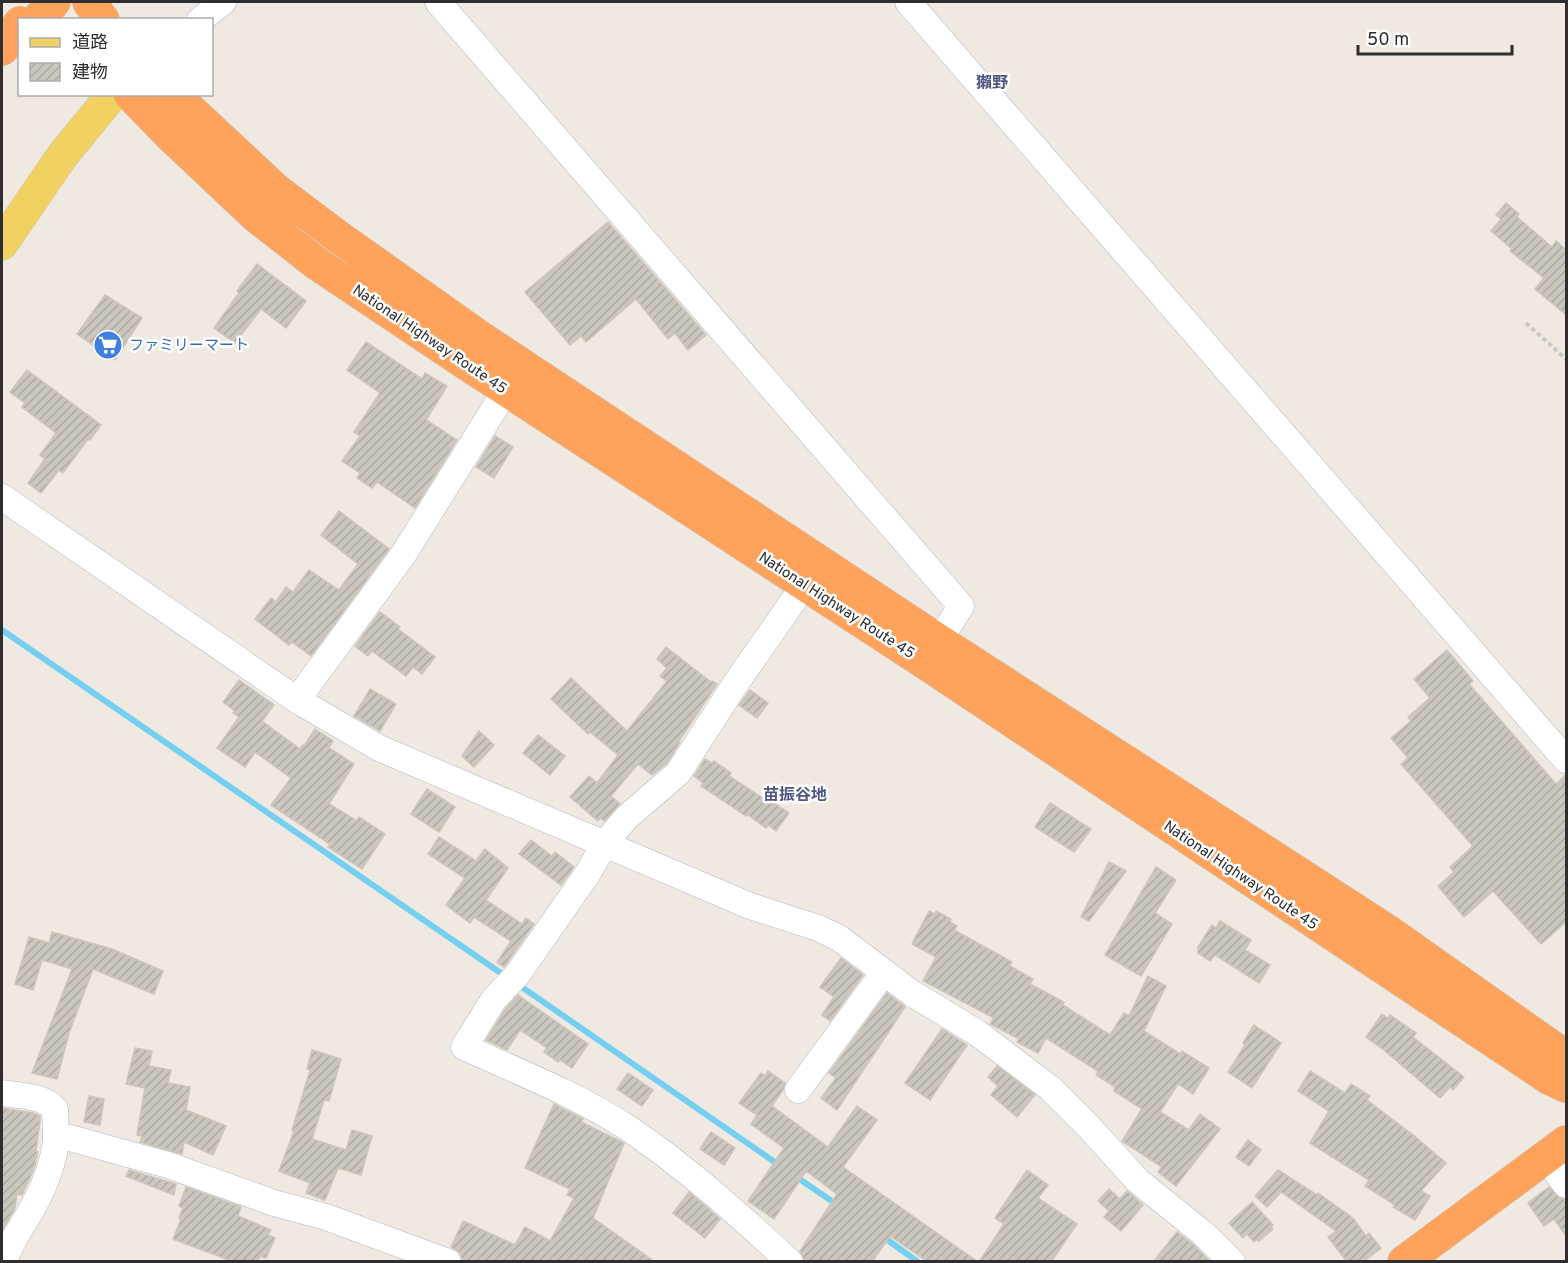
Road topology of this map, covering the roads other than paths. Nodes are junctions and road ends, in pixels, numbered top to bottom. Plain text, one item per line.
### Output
1 (34, 2) edge
2 (53, 2) edge
3 (89, 2) edge
4 (223, 2) edge
5 (438, 2) edge
6 (908, 2) edge
7 (23, 18) edge
8 (39, 18) edge
9 (65, 18) edge
10 (101, 18) edge
11 (203, 18) edge
12 (18, 26) edge
13 (18, 40) edge
14 (2, 50) edge
15 (2, 56) edge
16 (111, 96) edge
17 (132, 96) edge
18 (175, 96) edge
19 (2, 244) edge
20 (506, 390) junction
21 (2, 497) edge
22 (805, 584) junction
23 (939, 641) junction
24 (297, 700) junction
25 (1566, 760) edge
26 (605, 843) junction
27 (884, 972) junction
28 (1566, 1058) edge
29 (1566, 1086) edge
30 (798, 1090) dead end
31 (2, 1093) edge
32 (56, 1139) junction
33 (1556, 1150) edge
34 (1566, 1185) edge
35 (4, 1262) edge
36 (448, 1262) edge
37 (790, 1262) edge
38 (1232, 1262) edge
39 (1404, 1262) edge

1 - 7 highway
2 - 8 highway, bridge
2 - 9 highway
3 - 10 highway
4 - 11 street
5 - 23 street
6 - 25 street
12 - 14 highway
13 - 15 highway
16 - 19 main road
17 - 20 highway, National Highway Route 45
18 - 23 highway, National Highway Route 45
20 - 22 highway, National Highway Route 45
20 - 24 street
21 - 24 street
22 - 26 street
22 - 29 highway, National Highway Route 45
23 - 28 highway, National Highway Route 45
24 - 26 street
26 - 27 street
26 - 37 street
27 - 30 street
27 - 38 street
31 - 32 street
32 - 35 street
32 - 36 street
33 - 34 street
33 - 39 highway

